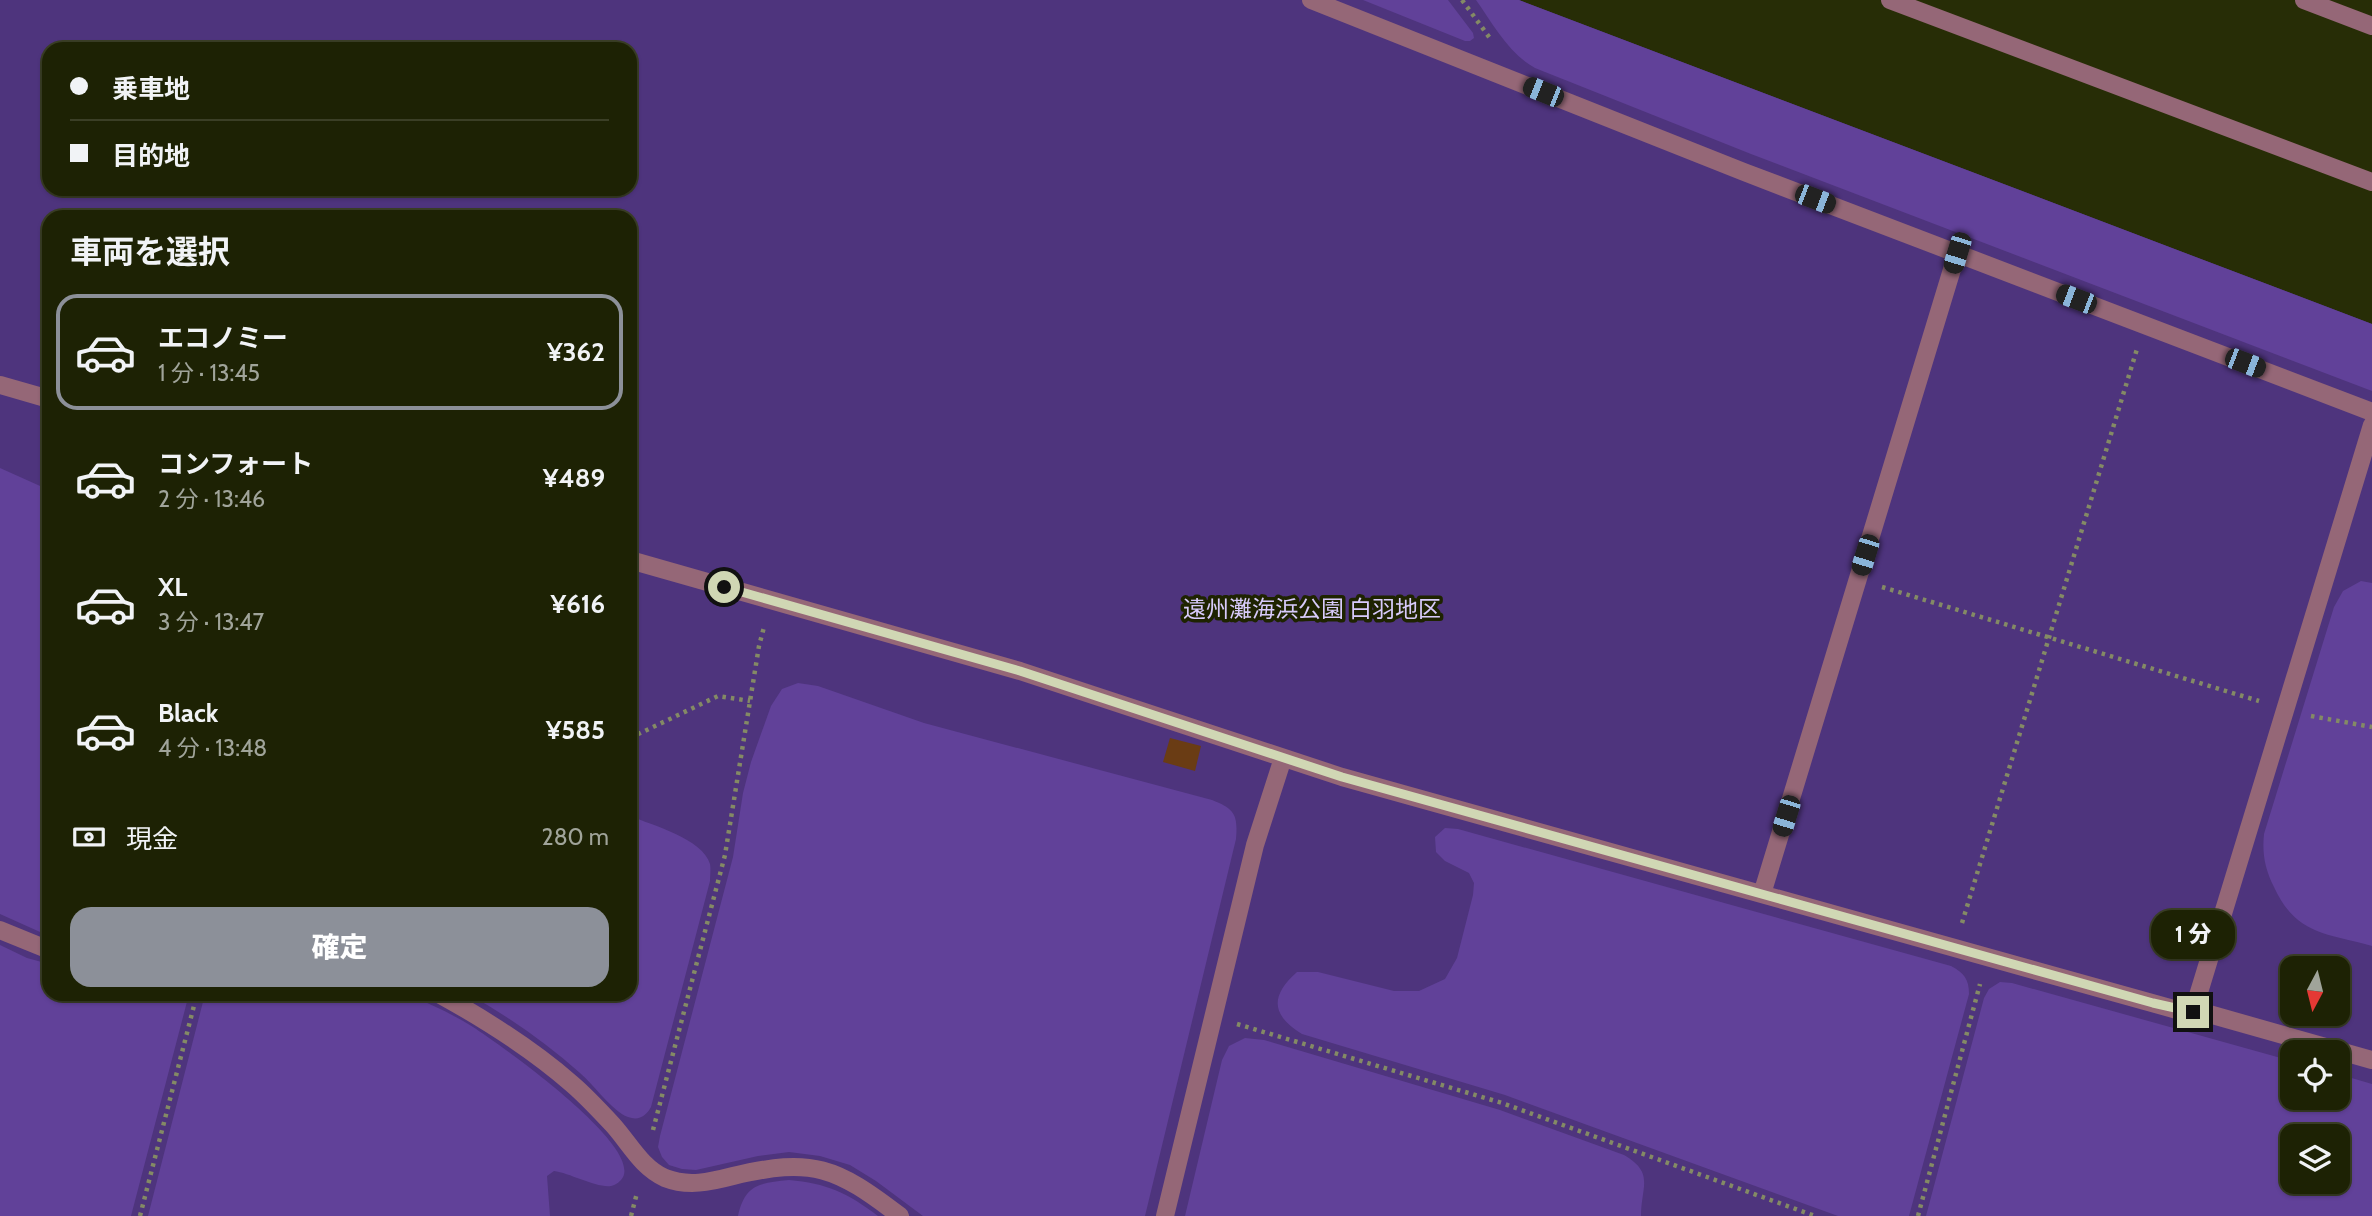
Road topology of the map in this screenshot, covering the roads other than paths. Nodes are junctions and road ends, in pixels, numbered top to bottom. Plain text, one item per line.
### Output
1 (1311, 0) edge
2 (1890, 0) edge
3 (2304, 0) edge
4 (2372, 26) edge
5 (2372, 182) edge
6 (1957, 253) junction
7 (0, 385) edge
8 (42, 397) edge
9 (2372, 412) edge
10 (2372, 425) edge
11 (637, 562) edge
12 (1283, 758) junction
13 (1762, 894) junction
14 (0, 930) edge
15 (42, 947) edge
16 (452, 1001) edge
17 (2193, 1012) junction
18 (2372, 1060) edge
19 (900, 1216) edge
20 (1165, 1216) edge

1 - 6 lane
2 - 5 lane
3 - 4 lane
6 - 9 lane
6 - 13 lane
7 - 8 lane
10 - 17 lane
11 - 12 lane
12 - 13 lane
12 - 20 lane
13 - 17 lane
14 - 15 lane
16 - 19 lane
17 - 18 lane

